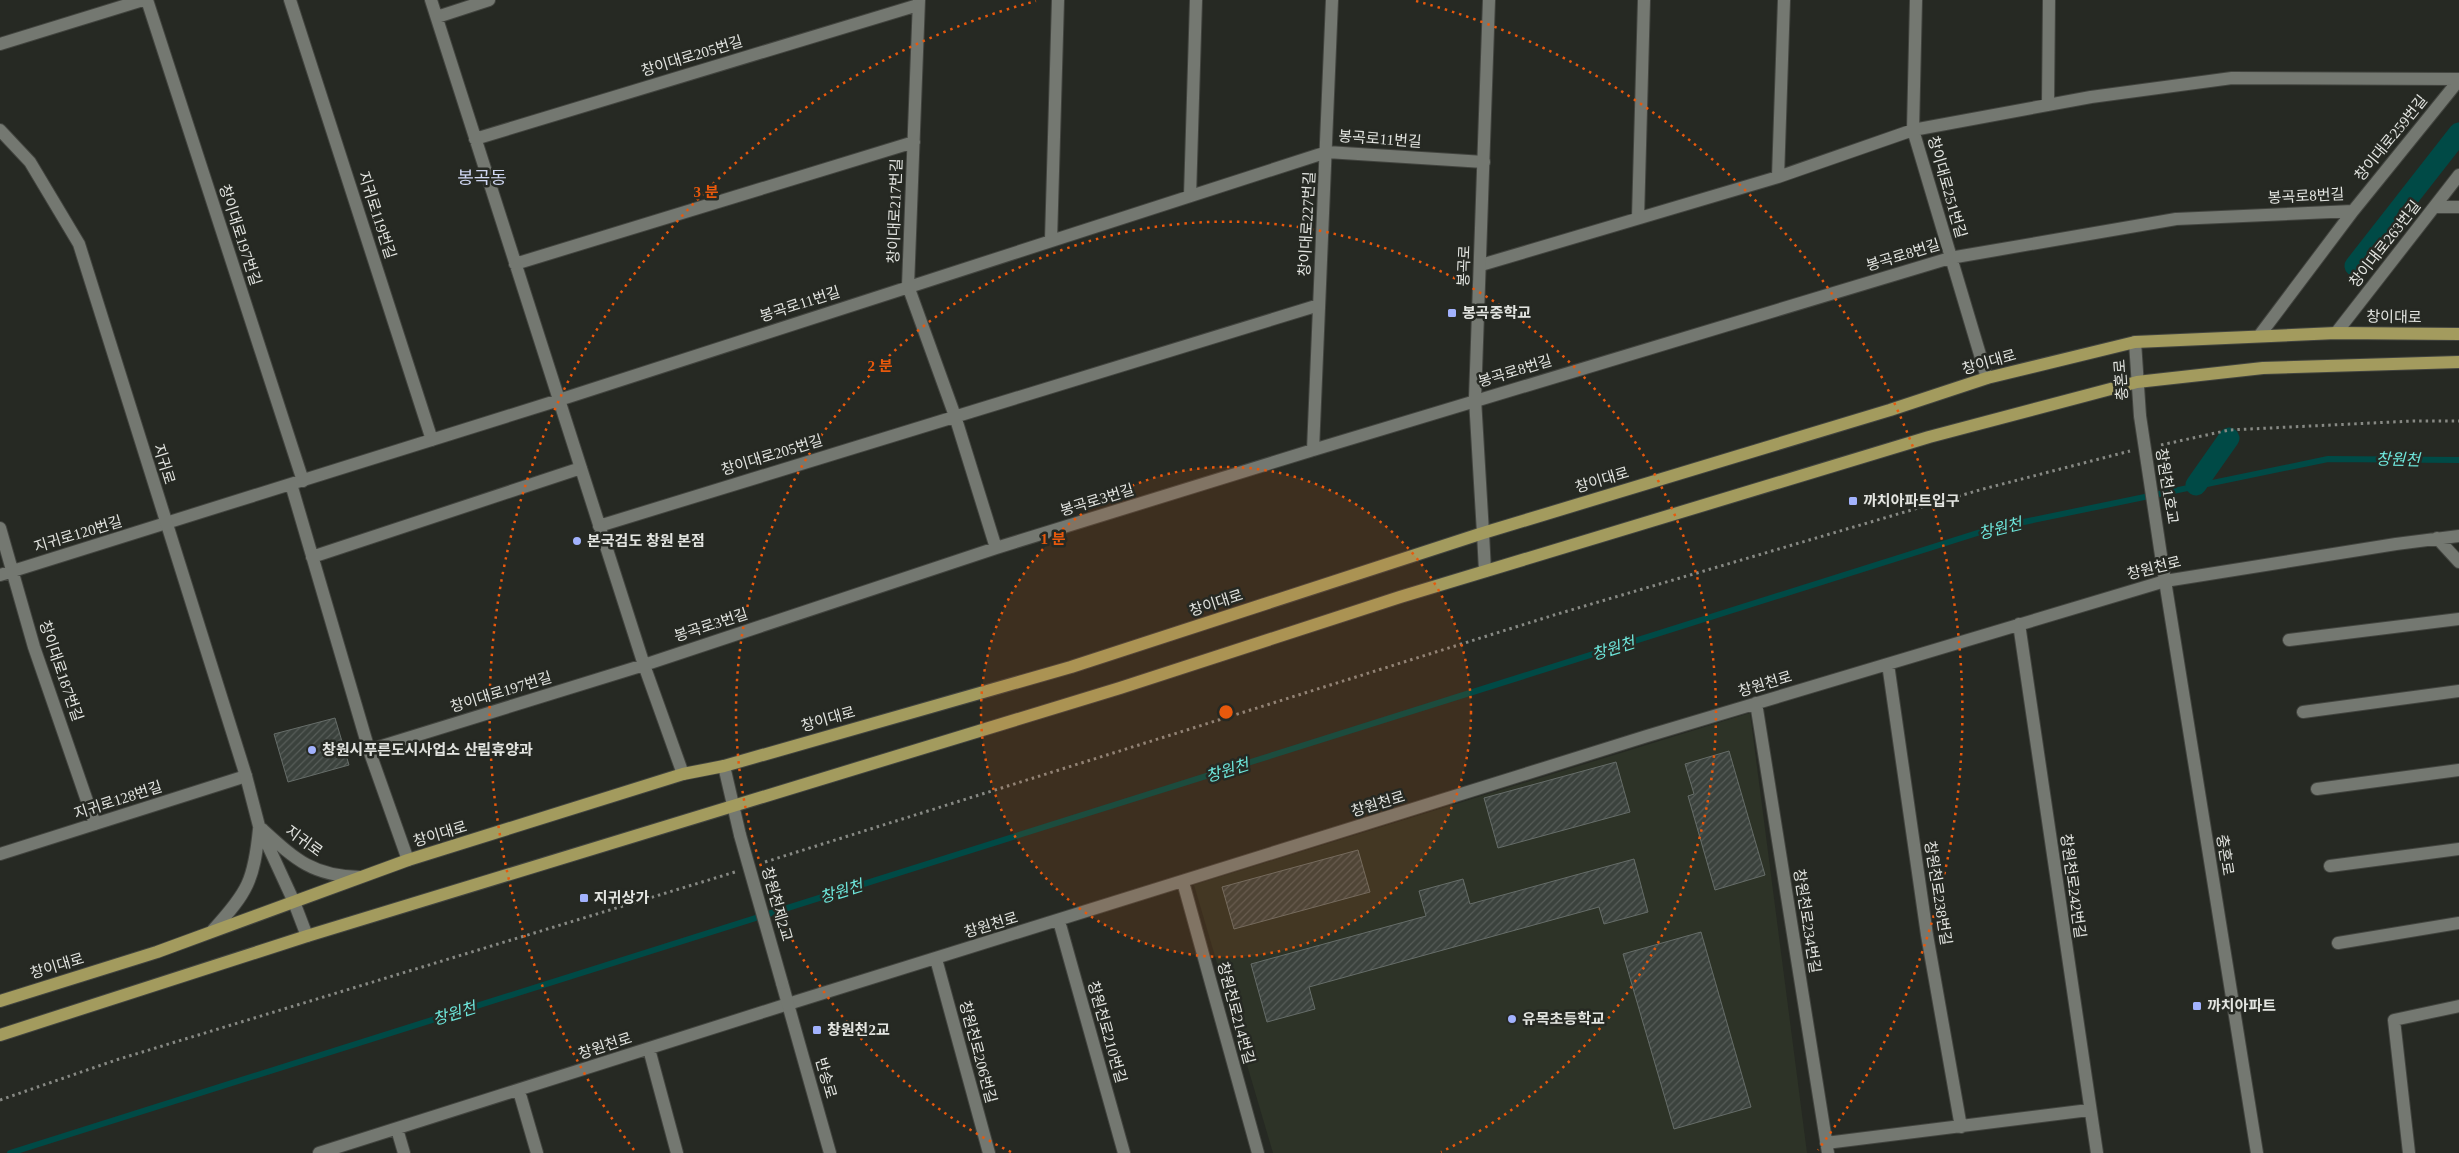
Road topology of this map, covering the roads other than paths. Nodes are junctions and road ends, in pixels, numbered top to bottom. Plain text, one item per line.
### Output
1 (143, 0) edge
2 (147, 0) edge
3 (290, 0) edge
4 (431, 0) edge
5 (489, 0) edge
6 (1058, 0) edge
7 (1196, 0) edge
8 (1332, 0) edge
9 (1489, 0) edge
10 (1644, 0) edge
11 (1784, 0) edge
12 (1916, 0) edge
13 (2049, 0) edge
14 (919, 2) edge
15 (437, 18) junction
16 (0, 44) edge
17 (2459, 80) edge
18 (2048, 105) junction
19 (0, 130) edge
20 (1913, 130) junction
21 (476, 139) junction
22 (914, 142) junction
23 (1327, 152) junction
24 (1484, 162) junction
25 (2459, 175) edge
26 (1778, 177) junction
27 (1190, 196) junction
28 (2434, 206) junction
29 (2459, 207) edge
30 (2353, 211) junction
31 (1638, 218) junction
32 (1051, 240) junction
33 (1950, 258) junction
34 (515, 264) junction
35 (1481, 265) junction
36 (908, 286) junction
37 (1319, 305) junction
38 (2336, 333) junction
39 (2459, 334) edge
40 (2259, 336) junction
41 (2135, 342) junction
42 (2459, 362) edge
43 (1987, 378) junction
44 (2138, 382) junction
45 (1475, 399) junction
46 (559, 400) junction
47 (955, 416) junction
48 (2140, 416) joint
49 (432, 440) junction
50 (1313, 450) junction
51 (581, 468) junction
52 (297, 482) junction
53 (165, 524) junction
54 (599, 526) junction
55 (0, 528) edge
56 (1483, 533) junction
57 (2459, 536) edge
58 (2437, 538) junction
59 (996, 548) junction
60 (312, 557) junction
61 (2162, 562) joint
62 (2459, 562) edge
63 (13, 571) junction
64 (1485, 571) junction
65 (0, 575) edge
66 (2165, 580) junction
67 (2459, 618) edge
68 (2019, 624) junction
69 (2289, 640) dead end
70 (644, 664) junction
71 (1888, 664) junction
72 (2459, 691) edge
73 (1756, 703) junction
74 (2303, 712) dead end
75 (369, 750) junction
76 (724, 766) junction
77 (2459, 770) edge
78 (683, 774) junction
79 (246, 776) junction
80 (2317, 789) dead end
81 (734, 807) junction
82 (95, 824) junction
83 (259, 826) junction
84 (2459, 849) edge
85 (0, 854) edge
86 (408, 860) junction
87 (2330, 866) dead end
88 (363, 877) junction
89 (1183, 882) junction
90 (294, 902) junction
91 (1059, 921) junction
92 (2459, 923) edge
93 (213, 930) junction
94 (307, 936) junction
95 (2338, 943) dead end
96 (936, 959) junction
97 (782, 983) joint
98 (0, 1001) edge
99 (788, 1004) junction
100 (2459, 1006) edge
101 (0, 1035) edge
102 (649, 1049) junction
103 (519, 1091) junction
104 (2089, 1110) junction
105 (1961, 1127) junction
106 (397, 1129) junction
107 (1827, 1148) edge
108 (319, 1153) edge
109 (404, 1153) edge
110 (537, 1153) edge
111 (677, 1153) edge
112 (830, 1153) edge
113 (988, 1153) edge
114 (1124, 1153) edge
115 (1258, 1153) edge
116 (2096, 1153) edge
117 (2257, 1153) edge
118 (2408, 1153) edge

1 - 16 street
2 - 52 street, 창이대로197번길
3 - 49 street, 지귀로119번길
4 - 15 street
5 - 15 street
6 - 32 street
7 - 27 street
8 - 23 street, 창이대로227번길
9 - 24 street, 봉곡로
10 - 31 street
11 - 26 street
12 - 20 street, 창이대로251번길
13 - 18 street
14 - 21 street, 창이대로205번길
14 - 22 street, 창이대로217번길
15 - 21 street
17 - 18 street
17 - 30 street, 창이대로259번길
18 - 20 street
19 - 53 street, 지귀로
20 - 26 street
20 - 33 street, 창이대로251번길
21 - 34 street
22 - 34 street
22 - 36 street, 창이대로217번길
23 - 24 street, 봉곡로11번길
23 - 27 street, 봉곡로11번길
23 - 37 street, 창이대로227번길
24 - 35 street, 봉곡로
25 - 28 street, 창이대로263번길
26 - 31 street
27 - 32 street, 봉곡로11번길
28 - 29 street
28 - 38 street, 창이대로263번길
30 - 33 street, 봉곡로8번길
30 - 40 street, 창이대로259번길
31 - 35 street
32 - 36 street, 봉곡로11번길
33 - 43 street, 창이대로251번길
33 - 45 street, 봉곡로8번길
34 - 46 street
35 - 45 street, 봉곡로
36 - 46 street, 봉곡로11번길
36 - 47 street, 창이대로217번길
37 - 47 street
37 - 50 street, 창이대로227번길
38 - 39 main road, 창이대로
38 - 40 main road, 창이대로
40 - 41 main road, 창이대로
41 - 43 main road, 창이대로
41 - 44 street, 충혼로
42 - 44 main road
43 - 56 main road, 창이대로
44 - 48 street, 충혼로
44 - 64 main road
45 - 50 street, 봉곡로3번길
45 - 56 street, 봉곡로
46 - 49 street
46 - 51 street
47 - 54 street, 창이대로205번길
47 - 59 street, 창이대로217번길
48 - 61 street, 창원천1호교, bridge
49 - 52 street
50 - 59 street, 봉곡로3번길
51 - 54 street
51 - 60 street
52 - 53 street
52 - 60 street, 창이대로197번길
53 - 63 street, 지귀로120번길
53 - 79 street, 지귀로
54 - 70 street
55 - 63 street, 창이대로187번길
56 - 64 street, 봉곡로
56 - 76 main road, 창이대로
57 - 58 street, 창원천로
58 - 62 street
58 - 66 street, 창원천로
59 - 70 street, 봉곡로3번길
60 - 75 street, 창이대로197번길
61 - 66 street, 충혼로
63 - 65 street, 지귀로120번길
63 - 82 street, 창이대로187번길
64 - 81 main road
66 - 68 street, 창원천로
66 - 117 street, 충혼로
67 - 69 street
68 - 71 street, 창원천로
68 - 104 street, 창원천로242번길
70 - 75 street, 창이대로197번길
70 - 78 street
71 - 73 street, 창원천로
71 - 105 street, 창원천로238번길
72 - 74 street
73 - 89 street, 창원천로
73 - 107 street, 창원천로234번길
75 - 86 street, 창이대로197번길
76 - 78 main road, 창이대로
76 - 81 street
77 - 80 street
78 - 86 main road, 창이대로
79 - 82 street, 지귀로128번길
79 - 83 street, 지귀로
81 - 94 main road
81 - 97 street, 창원천제2교, bridge
82 - 85 street, 지귀로128번길
83 - 88 street, 지귀로
83 - 90 street, 지귀로
83 - 93 street, 지귀로
84 - 87 street
86 - 88 main road, 창이대로
88 - 90 main road, 창이대로
89 - 91 street, 창원천로
89 - 115 street, 창원천로214번길
90 - 93 main road, 창이대로
90 - 94 street, 지귀로
91 - 96 street, 창원천로
91 - 114 street, 창원천로210번길
92 - 95 street
93 - 98 main road, 창이대로
94 - 101 main road
96 - 99 street, 창원천로
96 - 113 street, 창원천로206번길
97 - 99 street, 반송로
99 - 102 street, 창원천로
99 - 112 street, 반송로
100 - 118 street
102 - 103 street, 창원천로
102 - 111 street
103 - 106 street, 창원천로
103 - 110 street
104 - 105 street, 창원천로234번길
104 - 116 street, 창원천로242번길
105 - 107 street, 창원천로234번길
106 - 108 street, 창원천로
106 - 109 street

